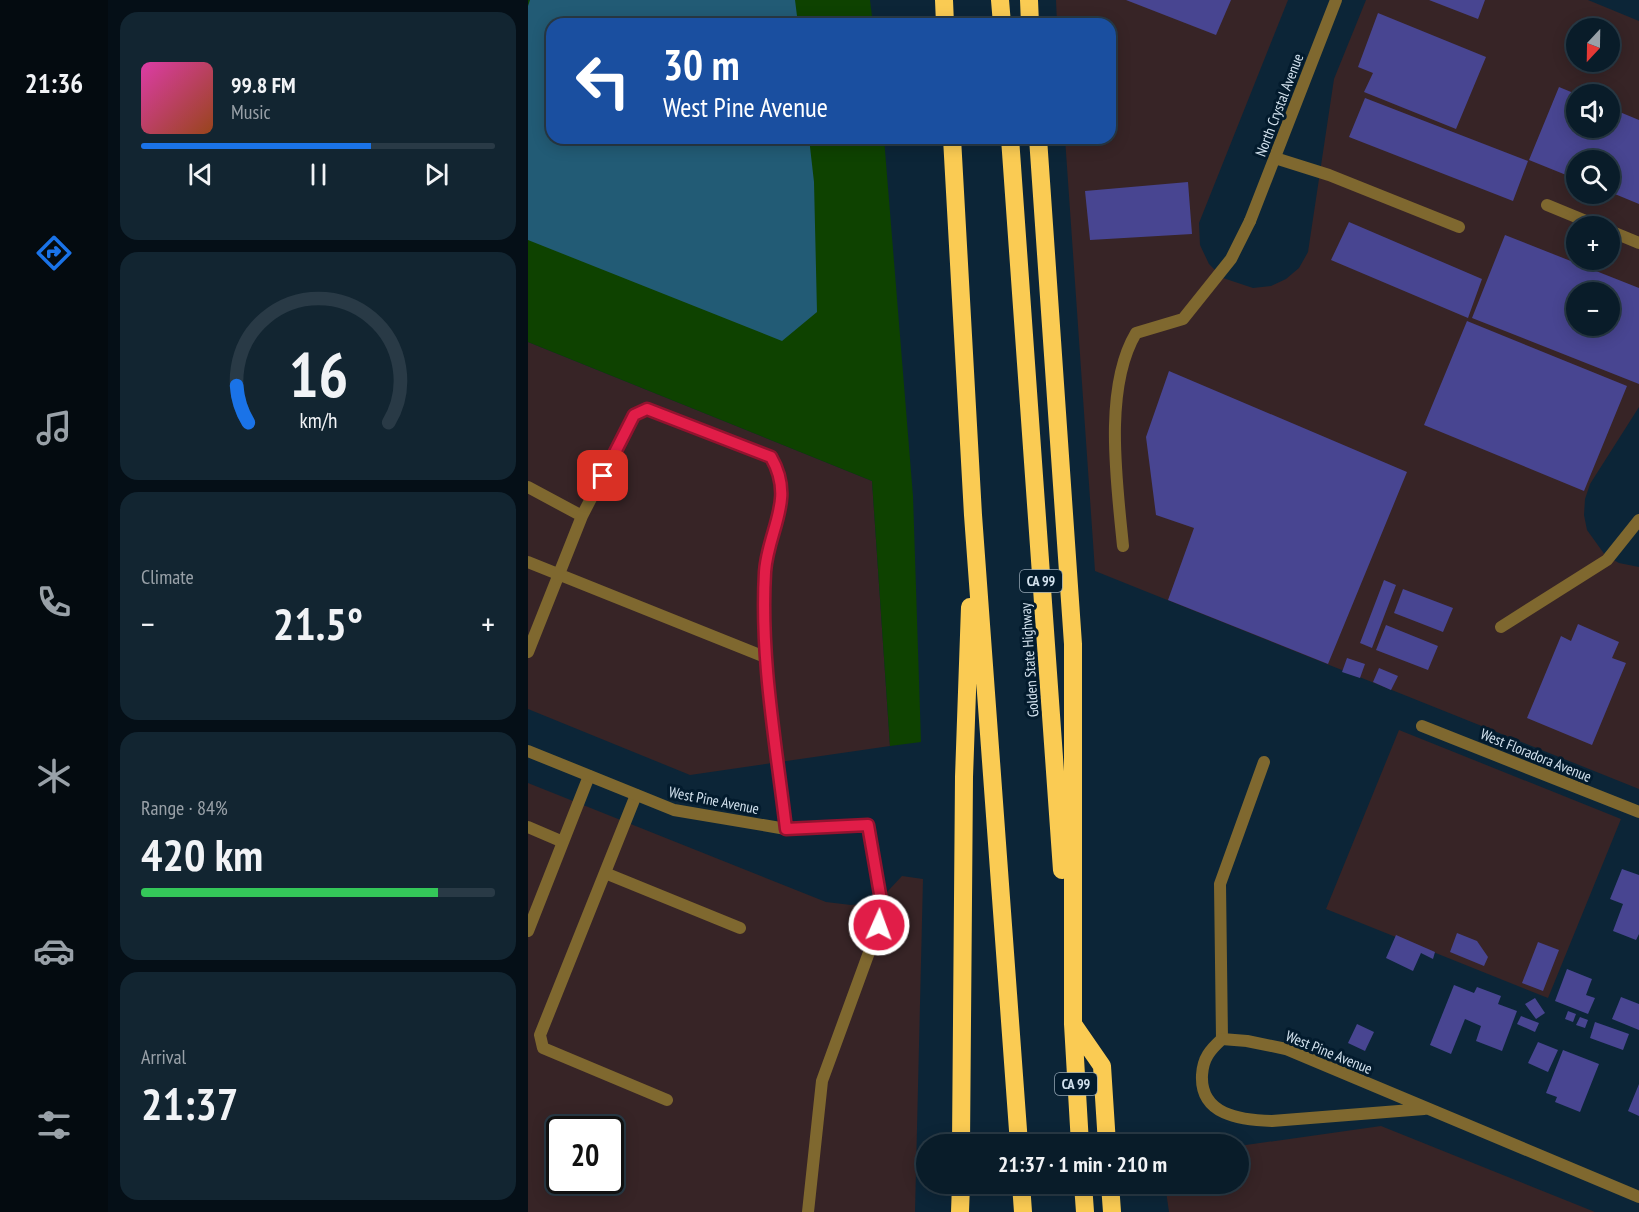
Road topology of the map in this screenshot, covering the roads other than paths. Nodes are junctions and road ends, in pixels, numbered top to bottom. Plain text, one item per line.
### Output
1 (1000, 0) edge
2 (1029, 0) edge
3 (1336, 0) edge
4 (944, 1) edge
5 (945, 18) edge
6 (1002, 18) edge
7 (1030, 18) edge
8 (952, 144) edge
9 (1010, 144) edge
10 (1038, 144) edge
11 (1275, 158) junction
12 (1547, 206) dead end
13 (1572, 216) edge
14 (1459, 227) dead end
15 (1620, 235) edge
16 (1639, 243) edge
17 (528, 487) edge
18 (973, 515) junction
19 (582, 516) junction
20 (1639, 520) edge
21 (1123, 546) dead end
22 (528, 562) edge
23 (559, 574) junction
24 (1501, 627) dead end
25 (528, 652) edge
26 (765, 657) junction
27 (1422, 726) dead end
28 (528, 751) edge
29 (1264, 762) dead end
30 (589, 776) junction
31 (636, 795) junction
32 (1639, 812) edge
33 (528, 826) edge
34 (786, 829) junction
35 (563, 842) junction
36 (605, 873) junction
37 (740, 928) dead end
38 (528, 931) edge
39 (1072, 1024) junction
40 (1222, 1039) junction
41 (668, 1100) dead end
42 (1424, 1109) junction
43 (961, 1134) edge
44 (1018, 1134) edge
45 (1079, 1134) edge
46 (1106, 1134) edge
47 (961, 1194) edge
48 (1022, 1194) edge
49 (1084, 1194) edge
50 (1111, 1194) edge
51 (1639, 1197) edge
52 (808, 1212) edge
53 (960, 1212) edge
54 (1023, 1212) edge
55 (1085, 1212) edge
56 (1112, 1212) edge

1 - 6 highway
2 - 7 highway
3 - 11 street, North Crystal Avenue
4 - 5 highway
8 - 18 highway
9 - 39 highway, Golden State Highway / CA 99
10 - 39 highway
11 - 14 street
11 - 21 street, North Crystal Avenue
12 - 13 street
15 - 16 street
17 - 19 street
18 - 43 highway
18 - 44 highway
19 - 23 street
19 - 26 street
20 - 24 street
22 - 23 street
23 - 25 street
23 - 26 street
26 - 34 street
27 - 32 street, West Floradora Avenue
28 - 30 street, West Pine Avenue
29 - 40 street
30 - 31 street, West Pine Avenue
30 - 35 street
31 - 34 street, West Pine Avenue
31 - 36 street
33 - 35 street
34 - 52 street, West Pine Avenue
35 - 38 street
36 - 37 street
36 - 41 street
39 - 45 highway, Golden State Highway / CA 99
39 - 46 highway
40 - 42 street, West Pine Avenue
40 - 42 street, West Pine Avenue
42 - 51 street, West Pine Avenue
47 - 53 highway
48 - 54 highway
49 - 55 highway
50 - 56 highway

